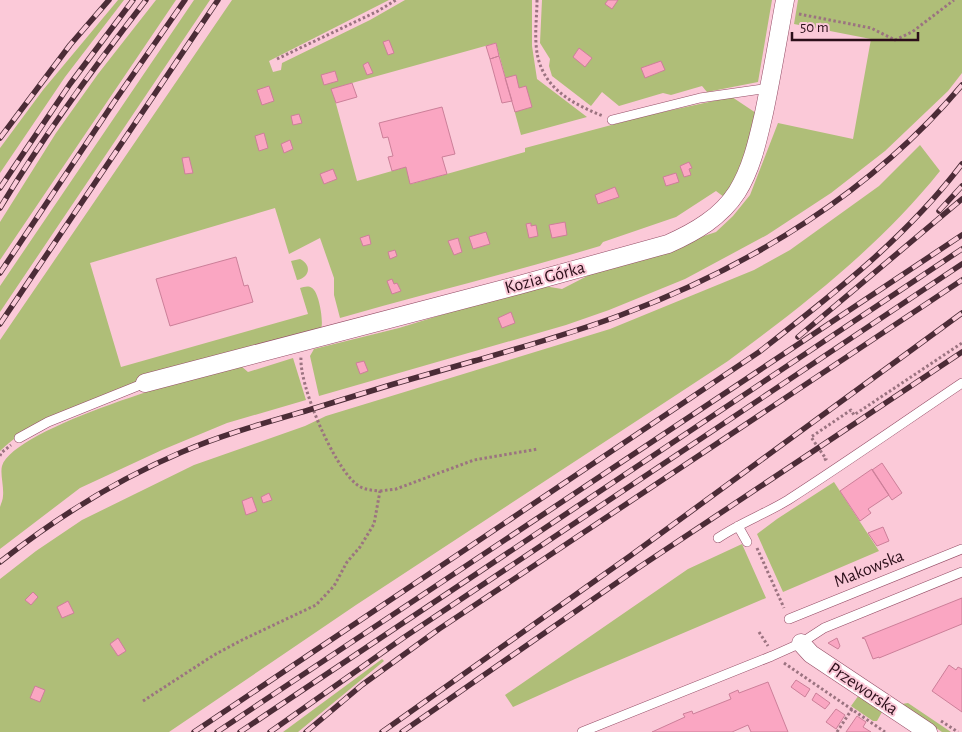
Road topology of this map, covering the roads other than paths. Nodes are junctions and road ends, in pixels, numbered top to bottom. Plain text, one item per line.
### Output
1 (784, 6) edge
2 (769, 88) junction
3 (612, 120) road end
4 (145, 383) joint
5 (962, 383) edge
6 (19, 438) dead end
7 (738, 526) junction
8 (718, 538) dead end
9 (747, 542) dead end
10 (962, 549) edge
11 (962, 572) edge
12 (789, 619) road end
13 (801, 643) junction
14 (582, 732) edge
15 (928, 732) edge

1 - 2 street, Kozia Górka
2 - 3 lane
2 - 4 street, Kozia Górka
4 - 6 lane
5 - 7 lane
7 - 8 lane
7 - 9 lane
10 - 12 lane, Makowska
11 - 13 lane
13 - 14 lane
13 - 15 street, Przeworska

